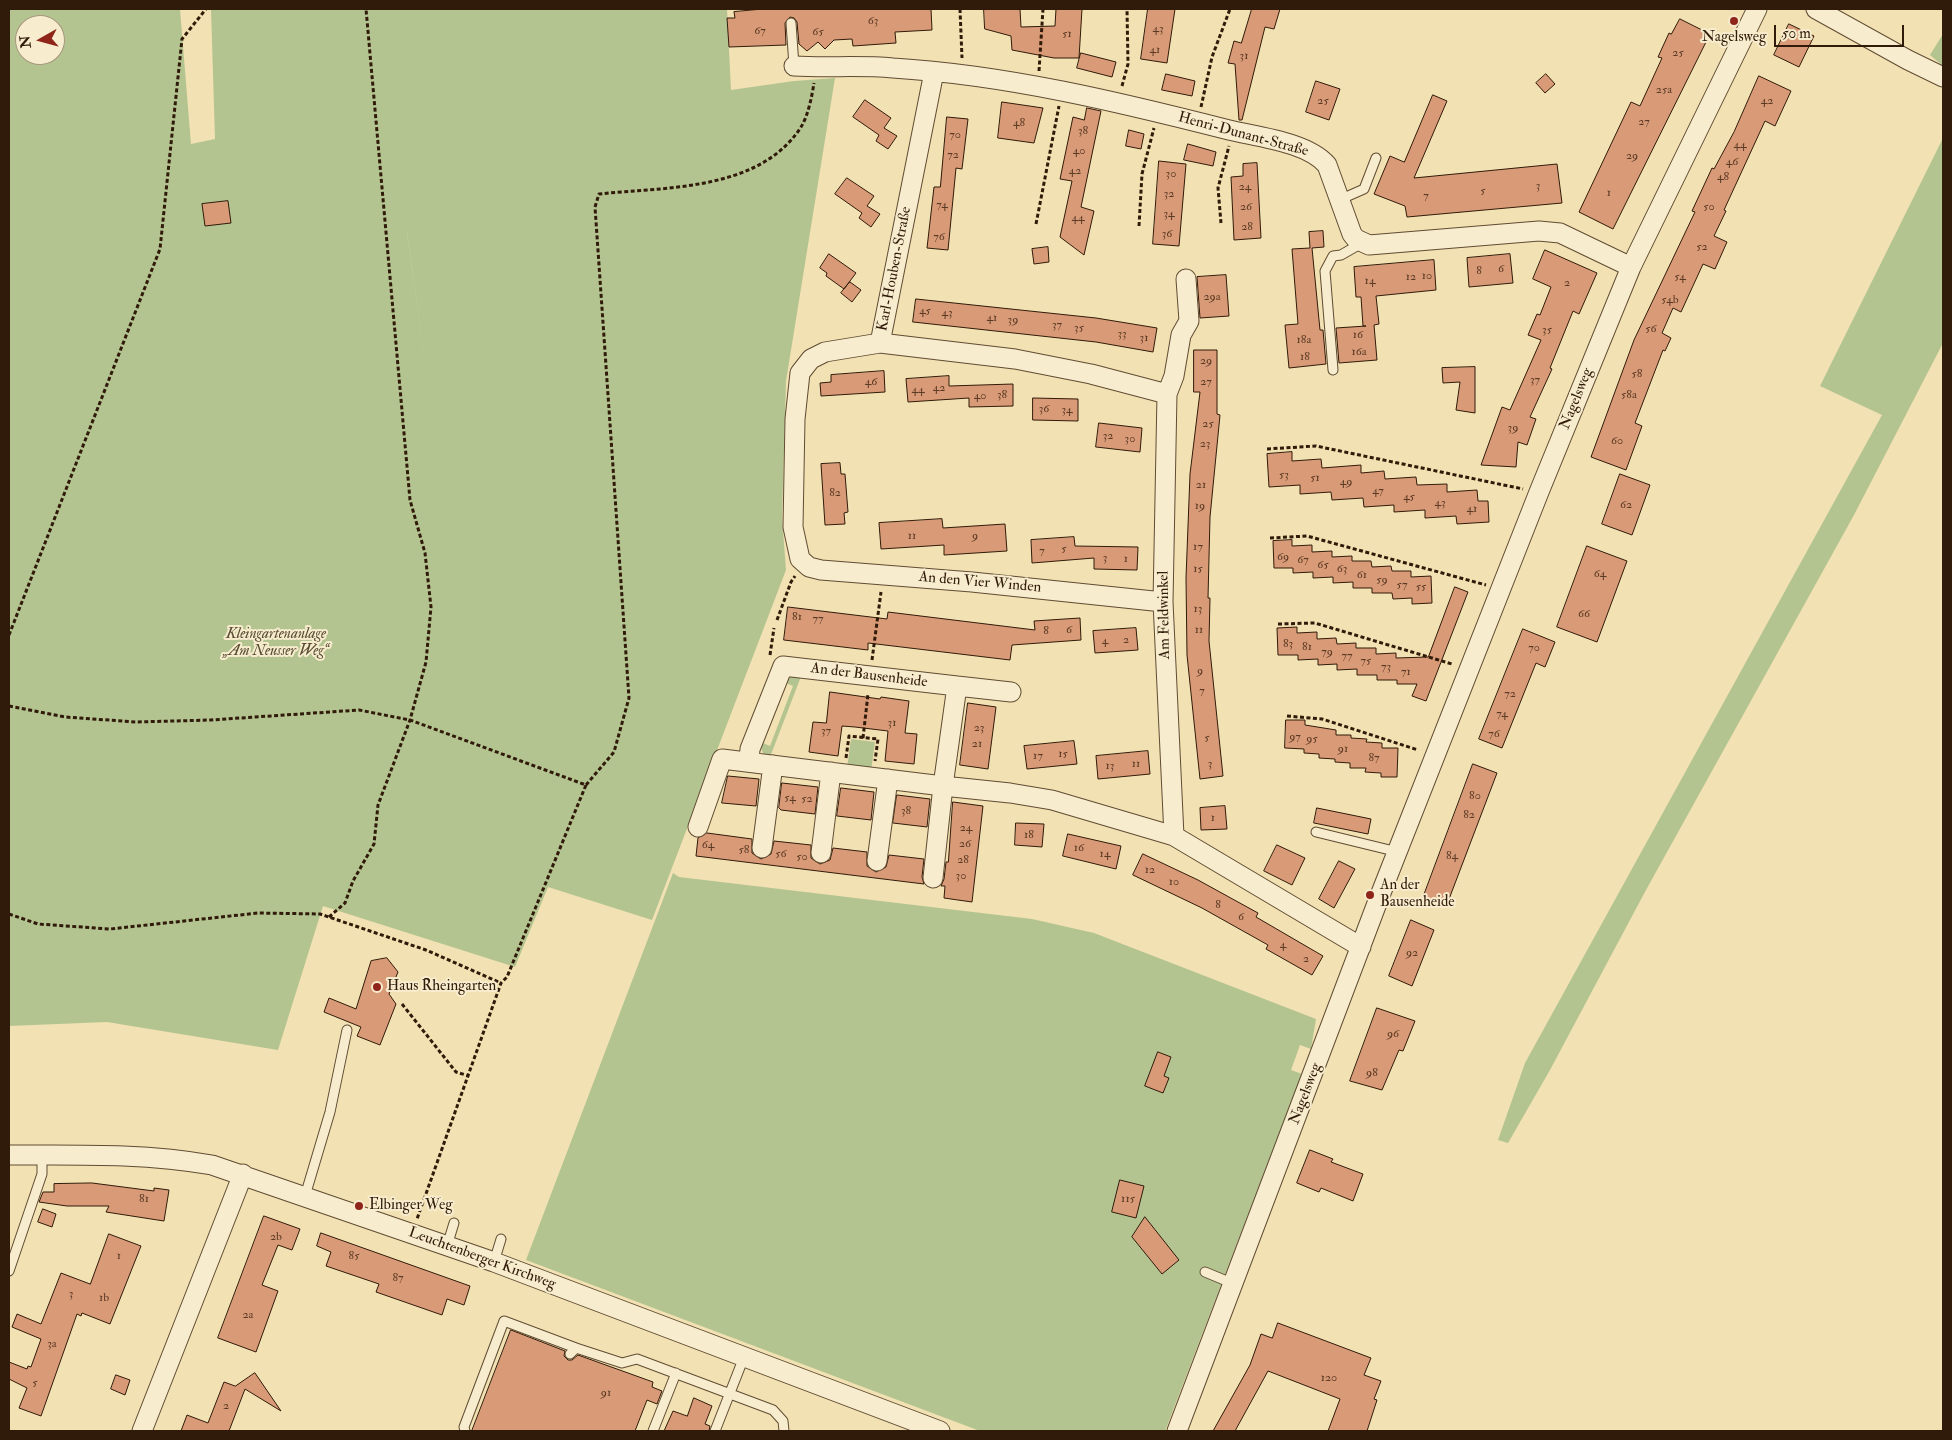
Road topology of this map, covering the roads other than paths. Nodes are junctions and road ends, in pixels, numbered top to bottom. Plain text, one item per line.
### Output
1 (1757, 9) edge
2 (1816, 9) edge
3 (791, 23) dead end
4 (794, 66) joint
5 (934, 72) junction
6 (1943, 77) edge
7 (1376, 158) dead end
8 (1340, 200) junction
9 (1362, 242) junction
10 (1631, 267) junction
11 (1186, 279) dead end
12 (880, 343) junction
13 (1333, 370) dead end
14 (1167, 394) junction
15 (802, 561) joint
16 (1163, 602) junction
17 (957, 686) junction
18 (1011, 692) dead end
19 (749, 762) junction
20 (773, 765) junction
21 (838, 773) junction
22 (880, 778) junction
23 (943, 786) junction
24 (698, 827) dead end
25 (1316, 832) dead end
26 (1174, 836) junction
27 (762, 848) dead end
28 (1398, 852) junction
29 (821, 853) dead end
30 (877, 861) dead end
31 (933, 878) dead end
32 (1361, 947) junction
33 (347, 1030) dead end
34 (9, 1155) edge
35 (42, 1155) junction
36 (243, 1174) junction
37 (305, 1196) junction
38 (454, 1223) dead end
39 (501, 1240) dead end
40 (447, 1246) junction
41 (494, 1262) junction
42 (9, 1272) edge
43 (1205, 1272) dead end
44 (1234, 1284) junction
45 (744, 1357) junction
46 (676, 1373) junction
47 (730, 1393) junction
48 (142, 1431) edge
49 (465, 1431) edge
50 (653, 1431) edge
51 (715, 1431) edge
52 (784, 1431) edge
53 (940, 1431) edge
54 (1177, 1431) edge

1 - 10 street, Nagelsweg
2 - 6 street
3 - 4 lane
4 - 5 street, Henri-Dunant-Straße
5 - 8 street, Henri-Dunant-Straße
5 - 12 street, Karl-Houben-Straße
7 - 8 lane
8 - 9 street, Henri-Dunant-Straße
9 - 10 street
9 - 13 lane
10 - 28 street, Nagelsweg
11 - 14 street, Am Feldwinkel
12 - 14 street
12 - 15 street, Karl-Houben-Straße
14 - 16 street, Am Feldwinkel
15 - 16 street, An den Vier Winden
16 - 26 street, Am Feldwinkel
17 - 18 street, An der Bausenheide
17 - 19 street, An der Bausenheide
17 - 23 street
19 - 20 street
19 - 24 street
20 - 21 street
20 - 27 street
21 - 22 street
21 - 29 street
22 - 23 street
22 - 30 street
23 - 26 street
23 - 31 street
25 - 28 lane
26 - 32 street
28 - 32 street, Nagelsweg
32 - 44 street, Nagelsweg
33 - 37 lane
34 - 35 street, Leuchtenberger Kirchweg
35 - 36 street, Leuchtenberger Kirchweg
35 - 42 lane
36 - 37 street, Leuchtenberger Kirchweg
36 - 48 street
37 - 40 street, Leuchtenberger Kirchweg
38 - 40 lane
39 - 41 lane
40 - 41 street, Leuchtenberger Kirchweg
41 - 45 street, Leuchtenberger Kirchweg
43 - 44 lane
44 - 54 street, Nagelsweg
45 - 47 lane
45 - 53 street, Leuchtenberger Kirchweg
46 - 47 lane
46 - 49 lane
46 - 50 lane
47 - 51 lane
47 - 52 lane

